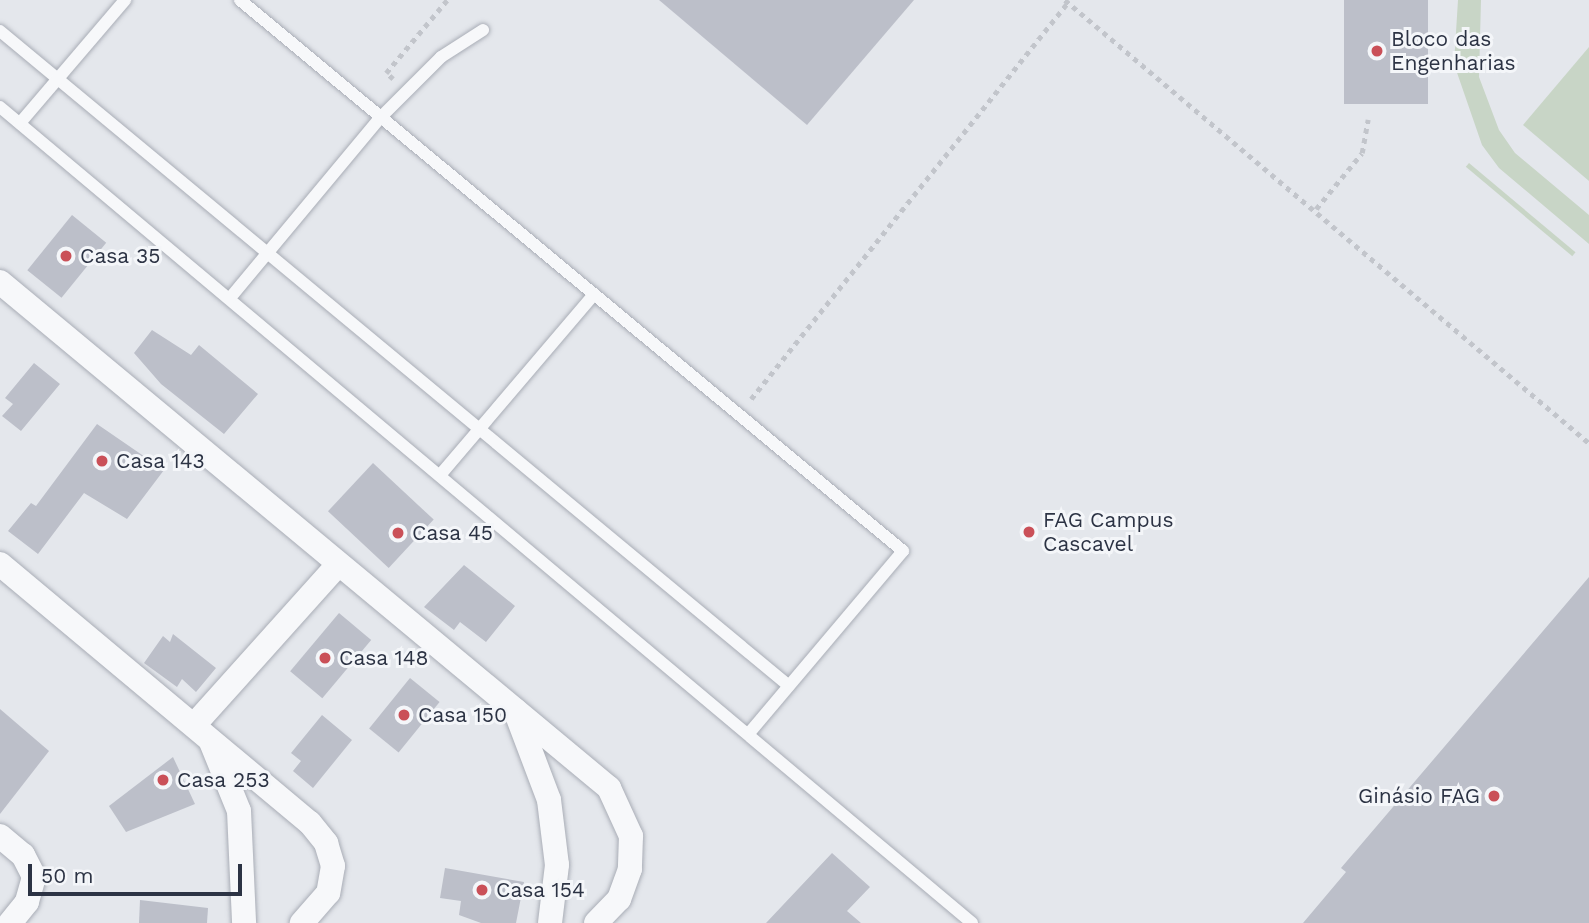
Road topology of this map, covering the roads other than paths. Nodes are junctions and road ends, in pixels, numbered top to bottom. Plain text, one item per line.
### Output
1 (125, 0) edge
2 (240, 0) edge
3 (483, 30) dead end
4 (0, 31) edge
5 (58, 79) junction
6 (0, 107) edge
7 (381, 117) junction
8 (20, 123) junction
9 (267, 253) junction
10 (0, 282) edge
11 (594, 294) junction
12 (230, 298) junction
13 (479, 429) junction
14 (440, 474) junction
15 (0, 564) edge
16 (336, 567) junction
17 (789, 686) junction
18 (515, 710) junction
19 (202, 731) junction
20 (750, 732) junction
21 (0, 836) edge
22 (10, 923) edge
23 (244, 923) edge
24 (302, 923) edge
25 (550, 923) edge
26 (596, 923) edge
27 (972, 923) edge

1 - 5 lane
2 - 7 lane
3 - 7 lane
4 - 5 lane
5 - 8 lane
5 - 9 lane
6 - 8 lane
7 - 9 lane
7 - 11 lane
8 - 12 lane
9 - 12 lane
9 - 13 lane
10 - 16 street
11 - 13 lane
11 - 17 lane
12 - 14 lane
13 - 14 lane
13 - 17 lane
14 - 20 lane
15 - 19 street
16 - 18 street
16 - 19 street
17 - 20 lane
18 - 25 street
18 - 26 street
19 - 23 street
19 - 24 street
20 - 27 lane
21 - 22 street

